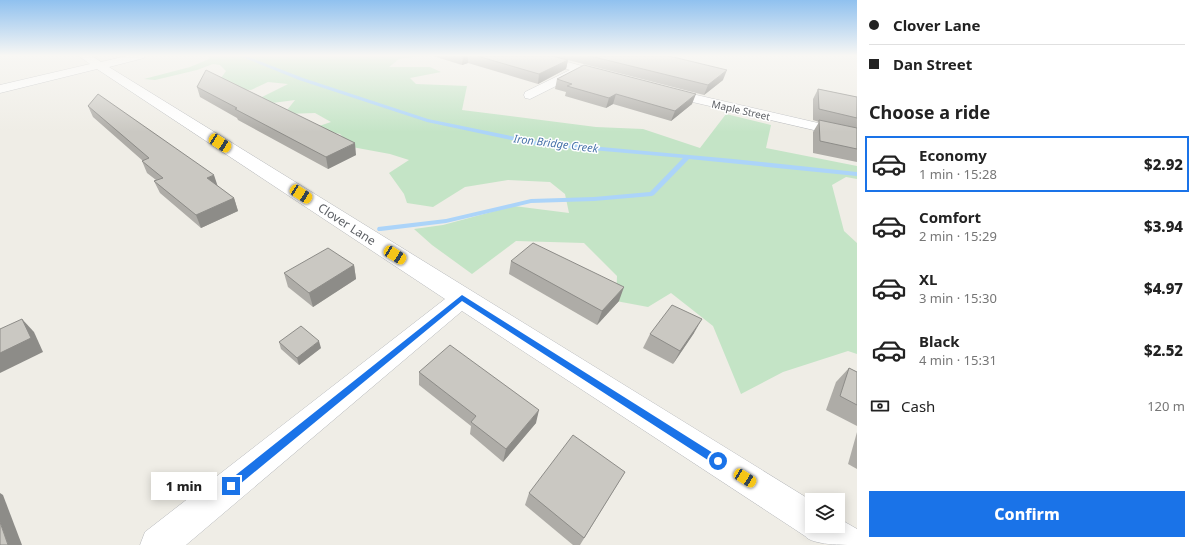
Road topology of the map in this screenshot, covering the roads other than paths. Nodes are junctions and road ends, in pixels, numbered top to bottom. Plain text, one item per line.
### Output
1 (25, 81) edge
2 (124, 81) edge
3 (557, 81) edge
4 (0, 89) edge
5 (655, 89) edge
6 (530, 96) dead end
7 (857, 136) edge
8 (462, 298) junction
9 (805, 517) edge
10 (830, 533) edge
11 (158, 545) edge
12 (849, 545) edge

1 - 4 street
2 - 8 street, Clover Lane
3 - 6 street
5 - 7 street, Maple Street
8 - 9 street, Clover Lane
8 - 11 street
10 - 12 street

